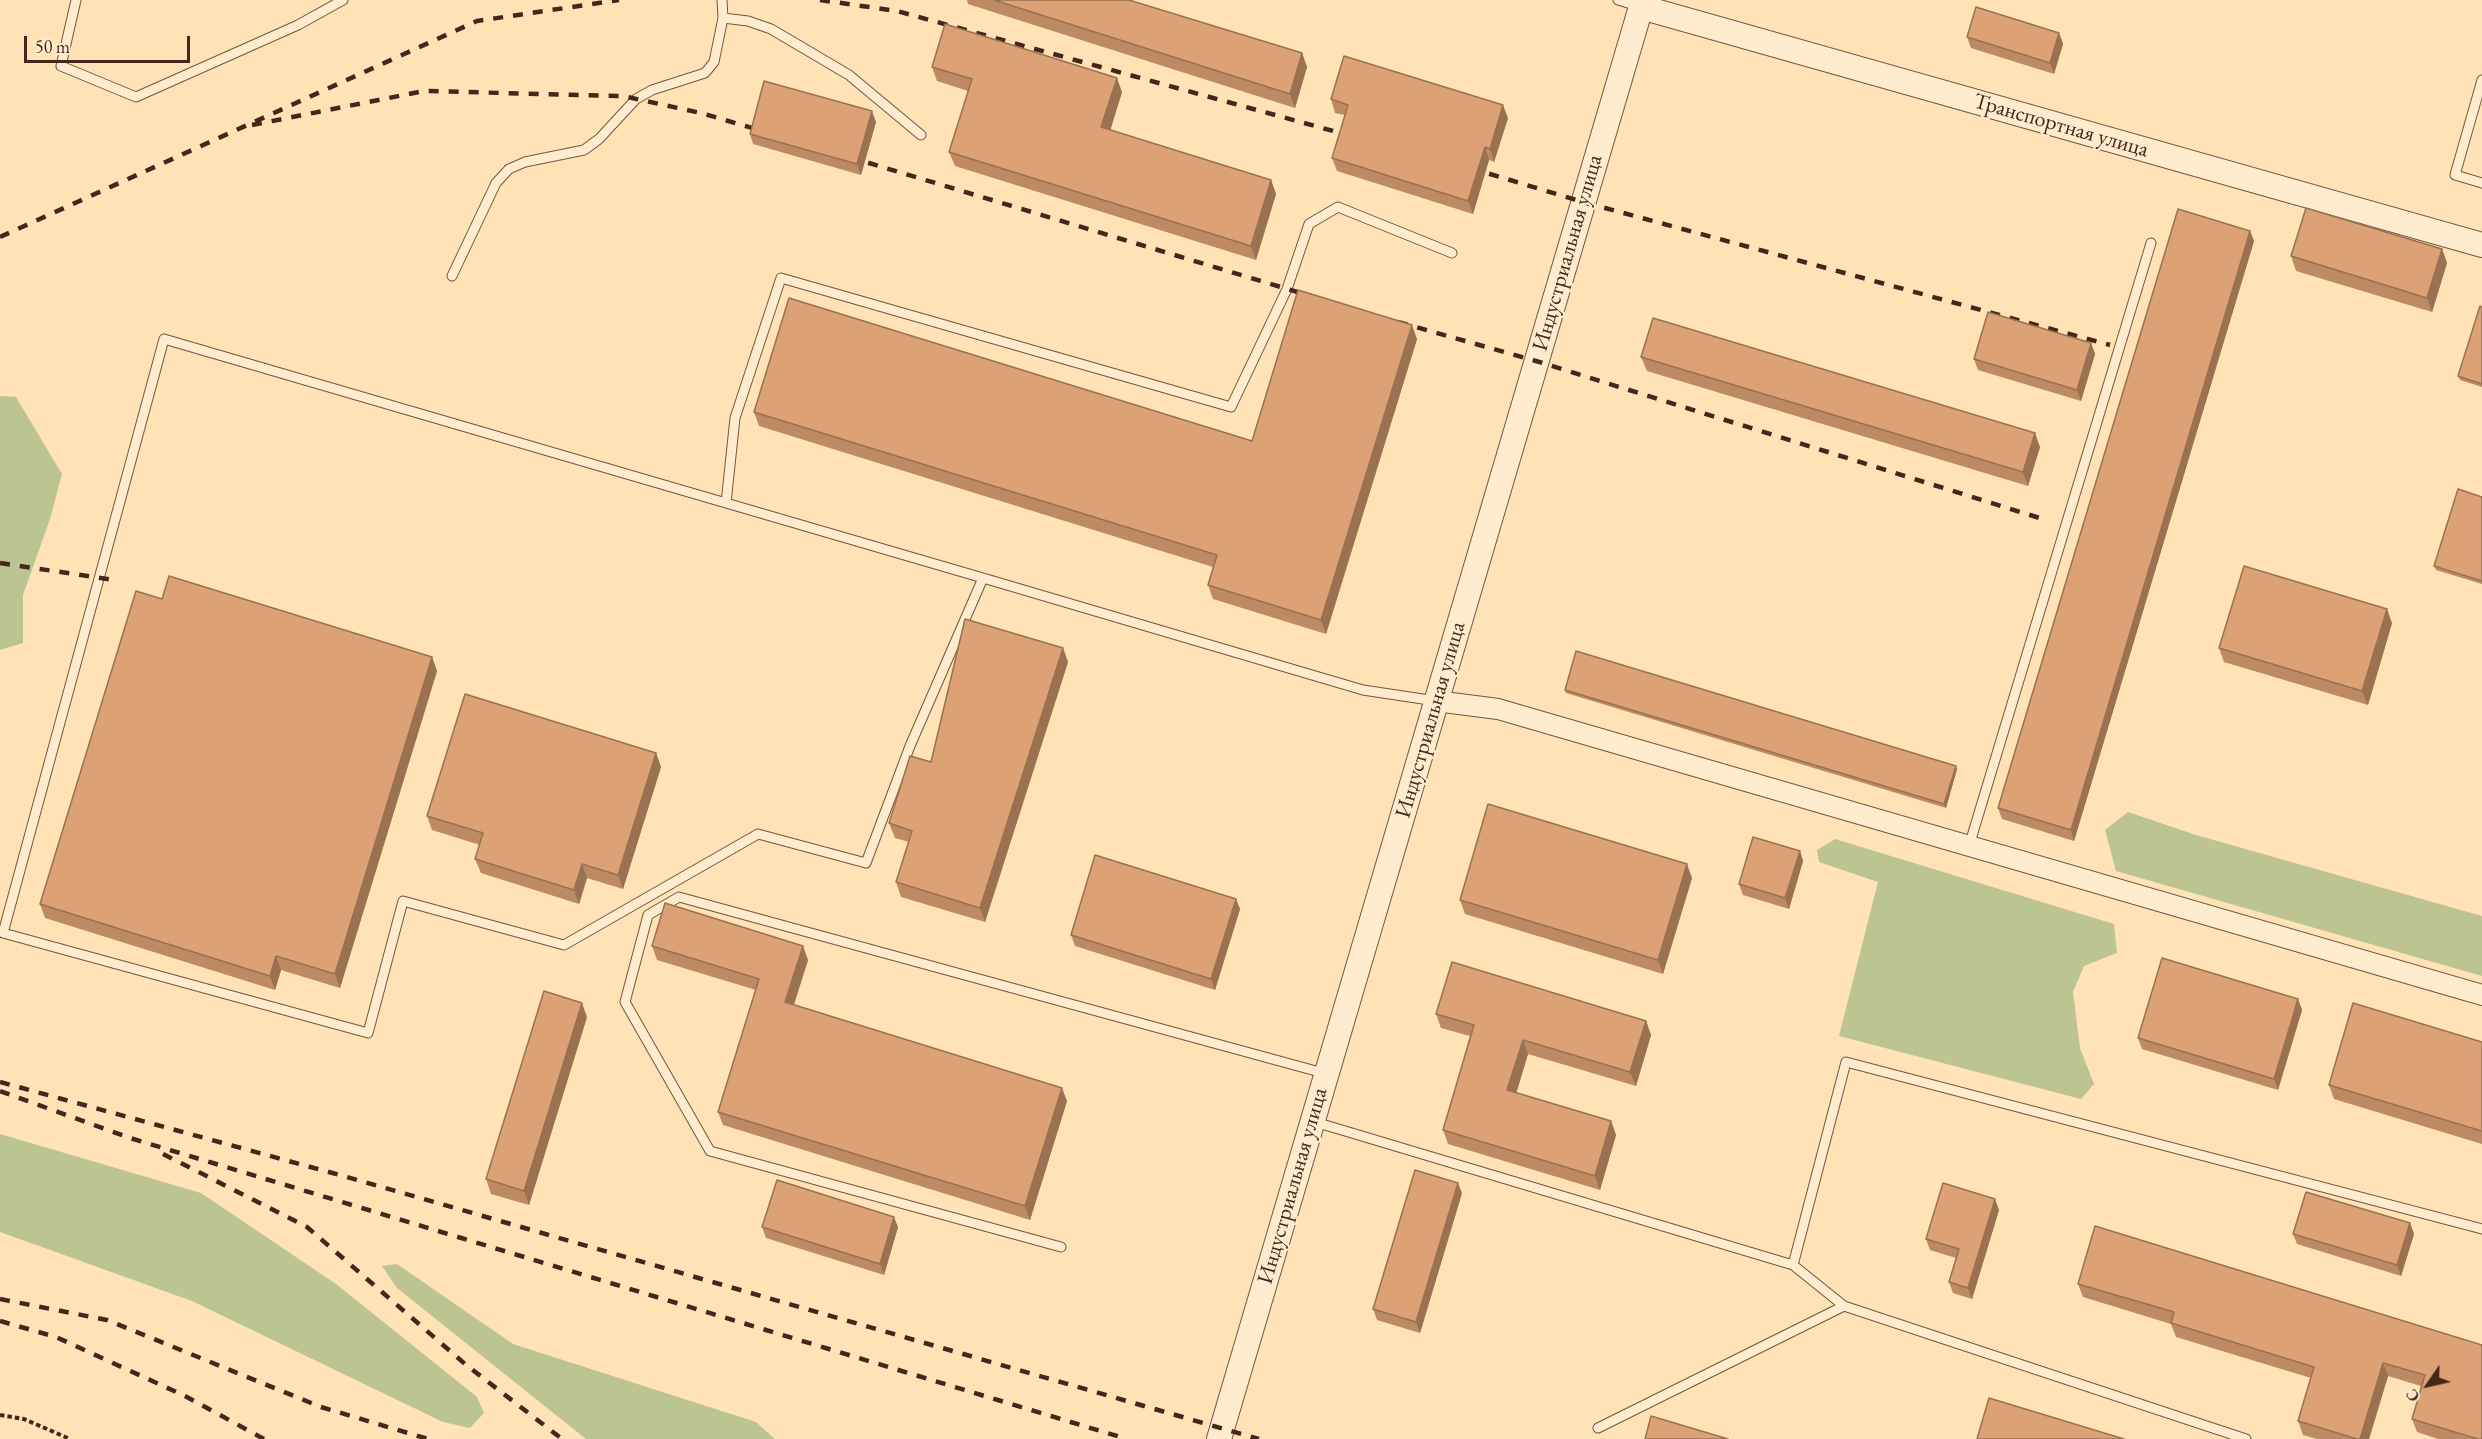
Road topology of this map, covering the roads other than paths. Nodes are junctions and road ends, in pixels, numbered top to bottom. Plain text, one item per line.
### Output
1 (76, 0) edge
2 (343, 0) edge
3 (722, 0) edge
4 (1634, 2) edge
5 (723, 18) junction
6 (2482, 80) edge
7 (921, 135) dead end
8 (2482, 183) edge
9 (2151, 243) dead end
10 (2482, 245) edge
11 (1452, 253) dead end
12 (452, 276) dead end
13 (726, 503) junction
14 (983, 578) junction
15 (1436, 701) junction
16 (1969, 846) junction
17 (2482, 995) edge
18 (1326, 1074) junction
19 (1312, 1122) junction
20 (2482, 1229) edge
21 (1061, 1246) dead end
22 (1793, 1265) junction
23 (1844, 1306) junction
24 (1598, 1428) dead end
25 (1219, 1439) edge
26 (2246, 1439) edge

1 - 2 lane
3 - 5 lane
4 - 10 street, Транспортная улица
4 - 15 street, Индустриальная улица
5 - 7 lane
5 - 12 lane
6 - 8 lane
9 - 16 lane
11 - 13 lane
13 - 14 lane
13 - 14 lane
14 - 15 lane
15 - 16 street
15 - 18 street, Индустриальная улица
16 - 17 street
18 - 19 street, Индустриальная улица
18 - 21 lane
19 - 22 lane
19 - 25 street, Индустриальная улица
20 - 22 lane
22 - 23 lane
23 - 24 lane
23 - 26 lane

